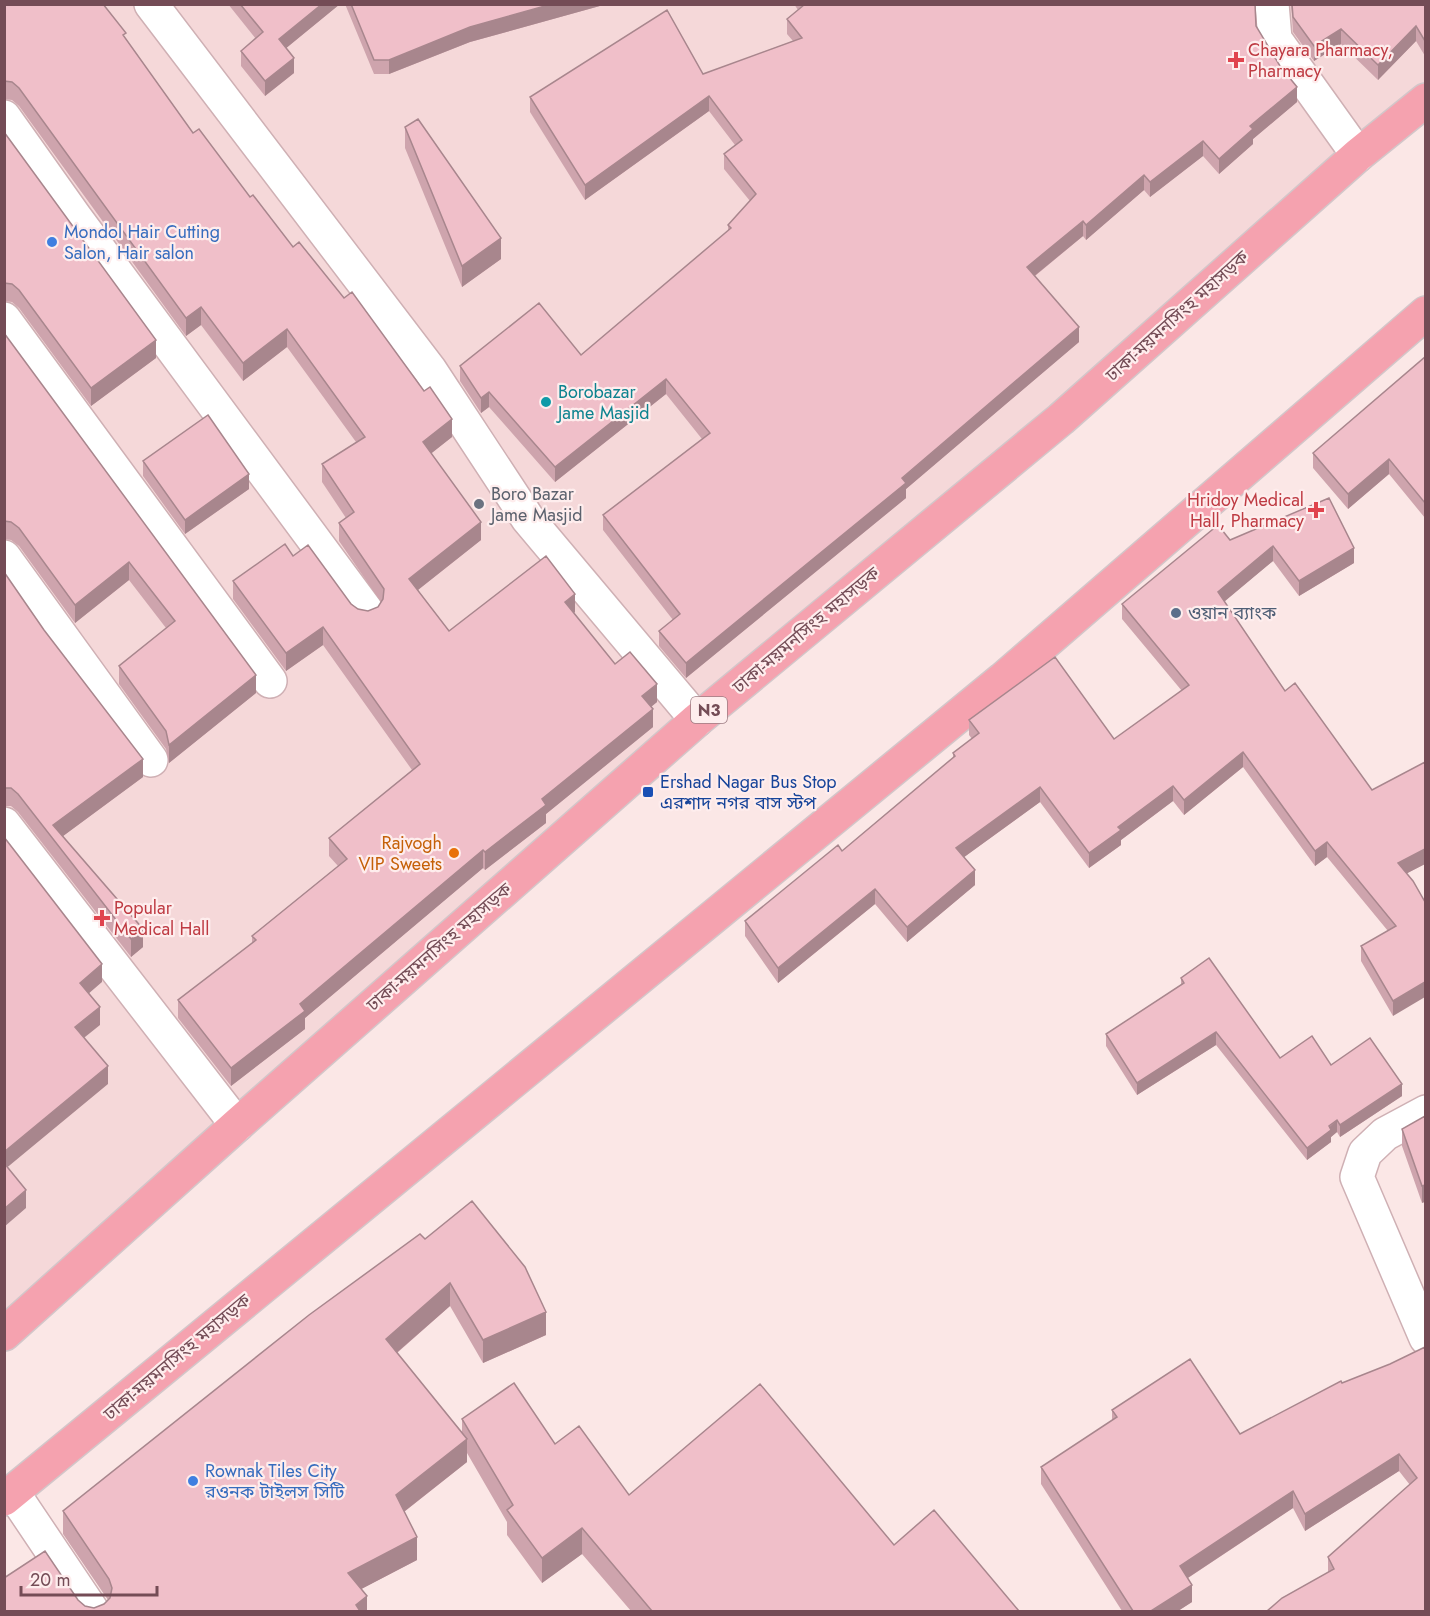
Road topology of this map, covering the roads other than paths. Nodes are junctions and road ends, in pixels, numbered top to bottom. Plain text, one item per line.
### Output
1 (151, 4) edge
2 (1272, 4) edge
3 (1425, 100) edge
4 (4, 117) edge
5 (1358, 155) junction
6 (1425, 313) edge
7 (4, 319) edge
8 (4, 557) edge
9 (366, 610) edge
10 (270, 681) dead end
11 (697, 720) junction
12 (151, 760) dead end
13 (4, 824) edge
14 (1425, 1112) edge
15 (237, 1125) junction
16 (4, 1334) edge
17 (1425, 1338) edge
18 (9, 1496) edge
19 (93, 1611) edge

1 - 11 street
2 - 5 street
3 - 5 highway, ঢাকা-ময়মনসিংহ মহাসড়ক / N3
4 - 9 street
5 - 11 highway, ঢাকা-ময়মনসিংহ মহাসড়ক / N3
6 - 18 highway, ঢাকা-ময়মনসিংহ মহাসড়ক
7 - 10 street
8 - 12 street
11 - 15 highway, ঢাকা-ময়মনসিংহ মহাসড়ক / N3
13 - 15 street
14 - 17 street
15 - 16 highway, ঢাকা-ময়মনসিংহ মহাসড়ক / N3
18 - 19 street

